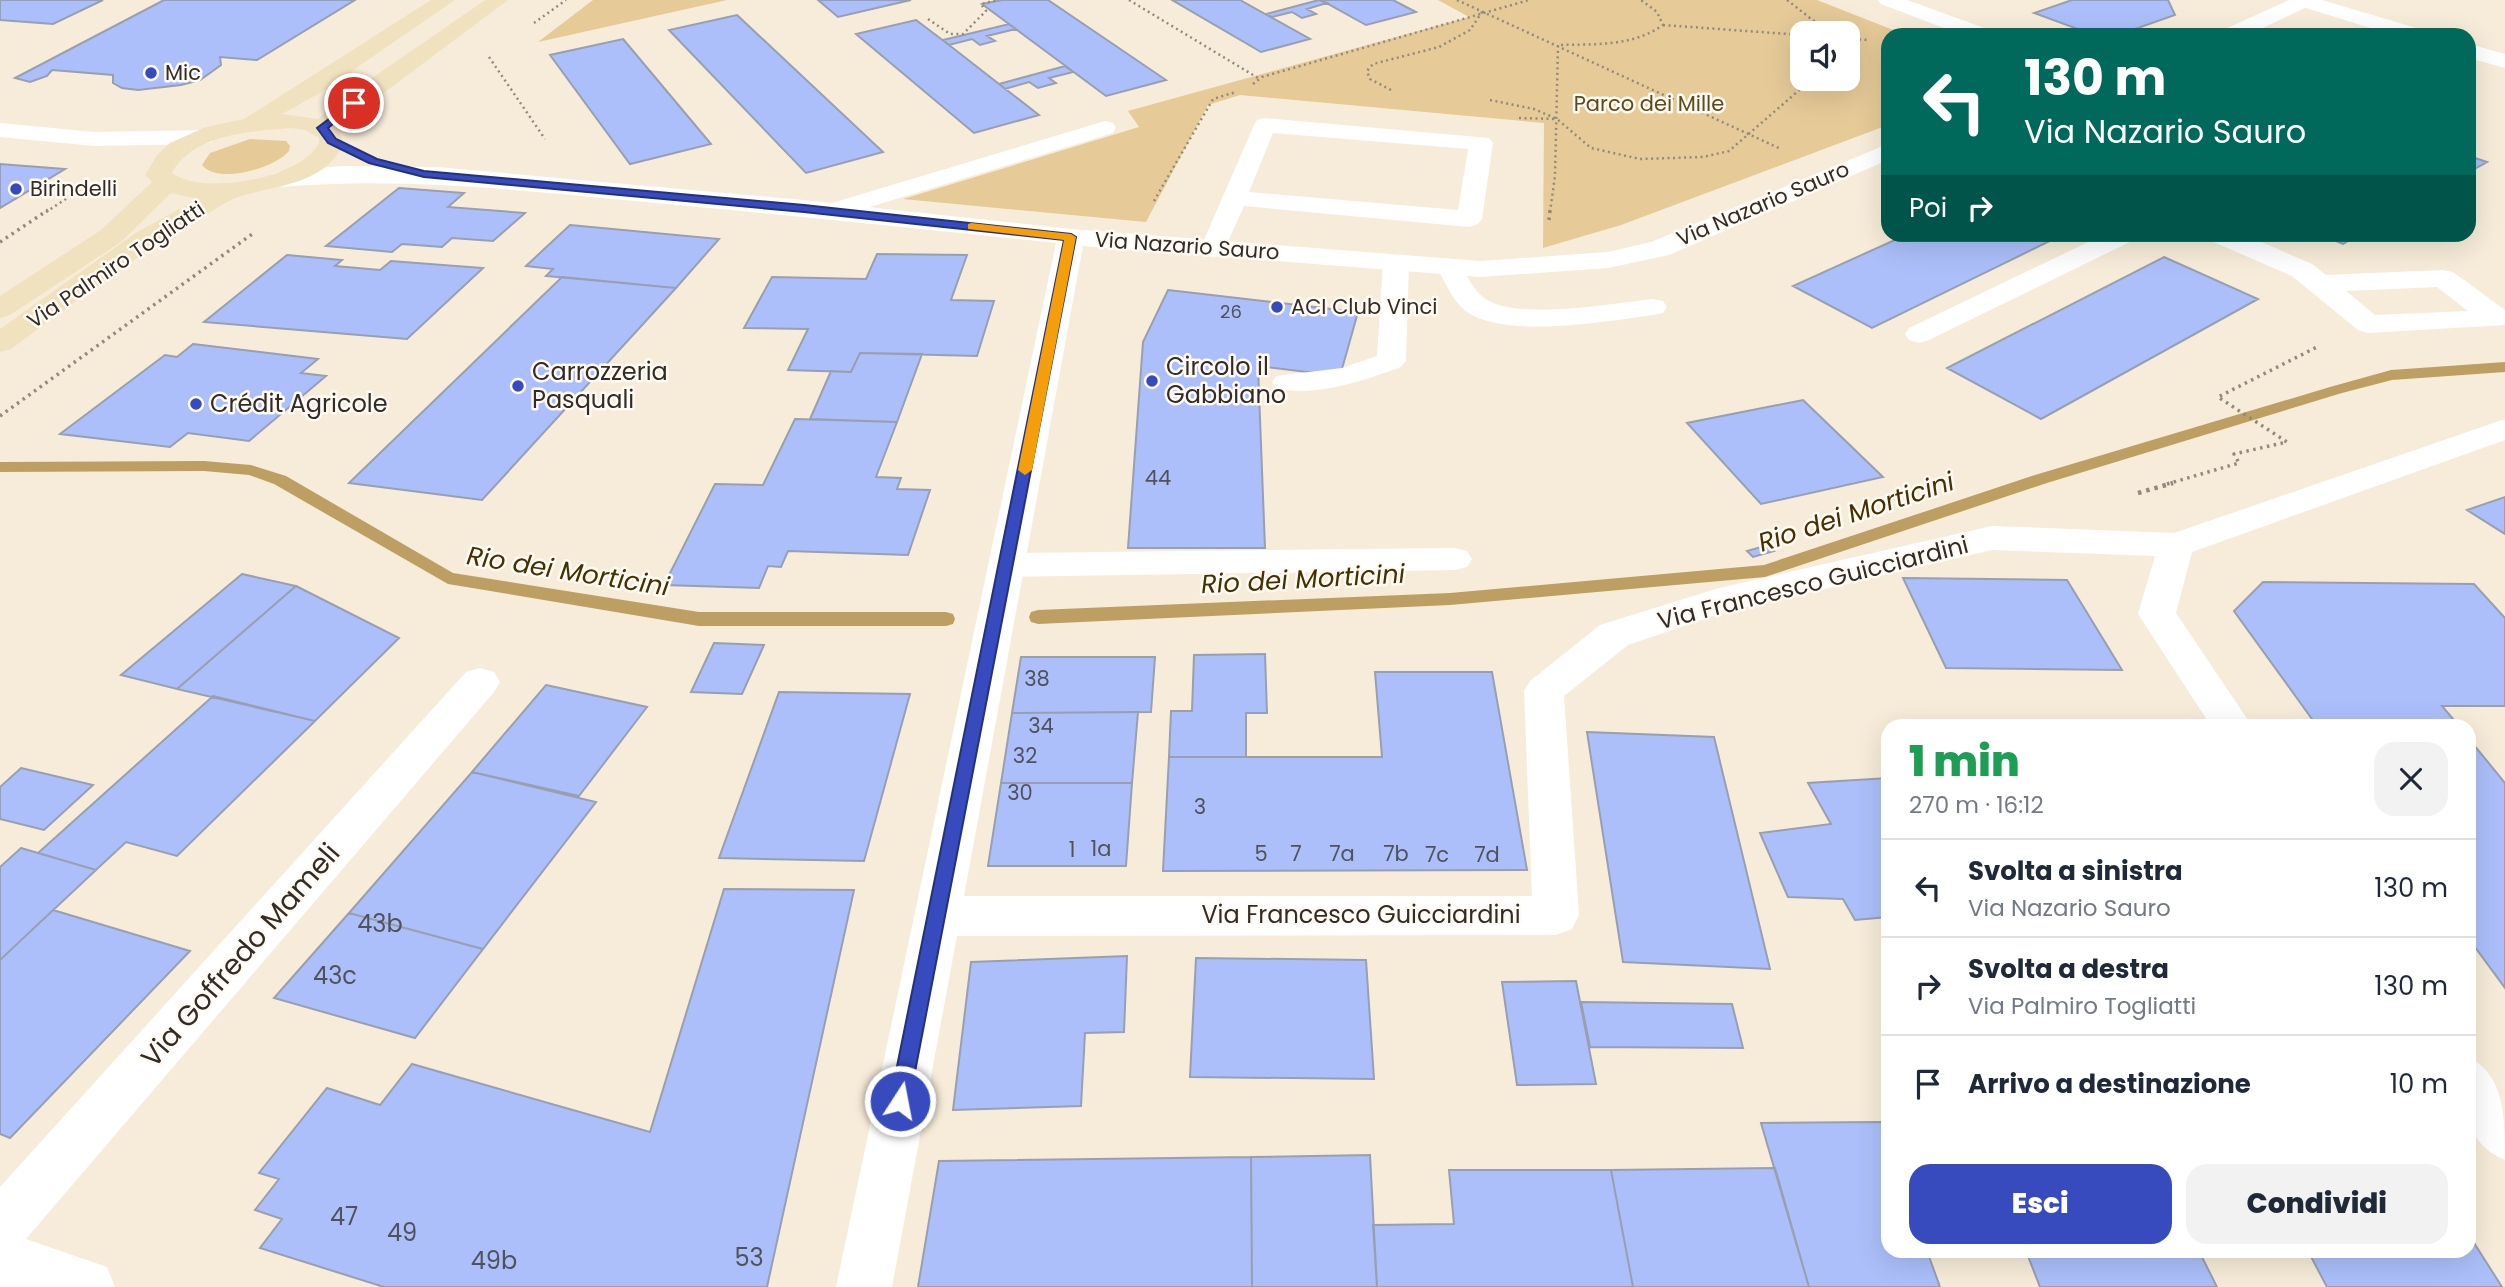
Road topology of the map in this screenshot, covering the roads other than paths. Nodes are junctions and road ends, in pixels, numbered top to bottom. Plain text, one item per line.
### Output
1 (445, 0) edge
2 (498, 0) edge
3 (1888, 0) edge
4 (2302, 1) edge
5 (1963, 28) edge
6 (2246, 28) edge
7 (2392, 28) edge
8 (2476, 53) edge
9 (2505, 61) edge
10 (245, 125) junction
11 (1105, 128) dead end
12 (0, 130) edge
13 (327, 135) junction
14 (203, 137) junction
15 (94, 139) junction
16 (1881, 153) edge
17 (163, 174) junction
18 (424, 174) junction
19 (281, 178) junction
20 (234, 190) junction
21 (1236, 198) junction
22 (831, 211) junction
23 (1071, 237) junction
24 (2110, 242) edge
25 (2237, 242) edge
26 (1213, 248) junction
27 (1396, 263) junction
28 (1449, 267) junction
29 (2319, 284) junction
30 (1653, 307) dead end
31 (0, 309) edge
32 (1919, 334) dead end
33 (0, 343) edge
34 (1287, 382) dead end
35 (2505, 429) edge
36 (2176, 545) junction
37 (1455, 559) dead end
38 (1006, 565) junction
39 (480, 682) dead end
40 (2227, 719) edge
41 (937, 916) junction
42 (2476, 1092) edge
43 (2505, 1135) edge
44 (0, 1228) edge
45 (0, 1259) edge
46 (86, 1287) edge
47 (864, 1287) edge

1 - 10 main road, Via Palmiro Togliatti
2 - 13 main road, Via Palmiro Togliatti
3 - 5 street
4 - 6 street
4 - 7 street
8 - 9 street
10 - 13 main road, Via Palmiro Togliatti
10 - 14 main road, Via Palmiro Togliatti
11 - 22 lane
12 - 15 street
13 - 18 street, Via Nazario Sauro
13 - 19 main road, Via Palmiro Togliatti
14 - 15 street
14 - 17 main road, Via Palmiro Togliatti
15 - 17 street
16 - 28 street, Via Nazario Sauro
17 - 20 main road, Via Palmiro Togliatti
17 - 31 main road, Via Palmiro Togliatti
18 - 19 street, Via Nazario Sauro
18 - 22 street, Via Nazario Sauro
19 - 20 main road, Via Palmiro Togliatti
20 - 33 main road, Via Palmiro Togliatti
21 - 21 lane
21 - 26 lane
22 - 23 street, Via Nazario Sauro
23 - 26 street, Via Nazario Sauro
23 - 38 street
24 - 32 lane
25 - 29 street
26 - 27 street, Via Nazario Sauro
27 - 28 street, Via Nazario Sauro
27 - 34 lane
28 - 30 lane
29 - 29 street
35 - 36 street, Via Francesco Guicciardini
36 - 40 street
36 - 41 street, Via Francesco Guicciardini
37 - 38 lane
38 - 41 street
39 - 44 street, Via Goffredo Mameli
41 - 47 street
42 - 43 street
45 - 46 street

